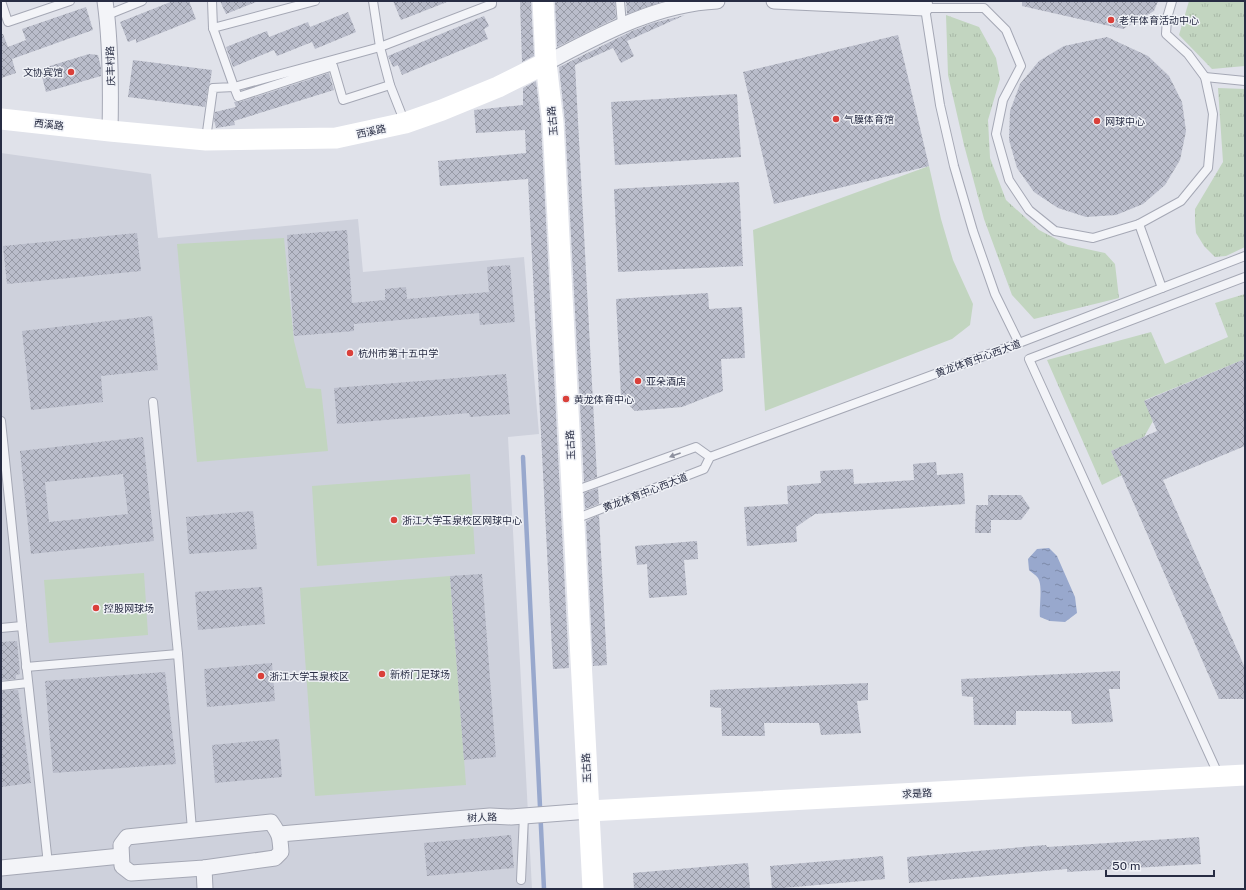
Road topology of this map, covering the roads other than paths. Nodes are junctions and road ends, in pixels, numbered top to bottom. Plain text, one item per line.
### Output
1 (1, 1) edge
2 (70, 1) edge
3 (119, 1) edge
4 (142, 1) edge
5 (212, 1) edge
6 (315, 1) edge
7 (373, 1) edge
8 (492, 1) edge
9 (543, 1) edge
10 (620, 1) edge
11 (717, 1) edge
12 (774, 1) edge
13 (1172, 1) edge
14 (924, 5) edge
15 (106, 8) edge
16 (122, 9) junction
17 (622, 25) junction
18 (213, 28) junction
19 (380, 47) junction
20 (546, 63) junction
21 (1205, 77) junction
22 (1245, 81) edge
23 (390, 85) junction
24 (234, 87) junction
25 (1, 119) edge
26 (405, 123) junction
27 (110, 131) junction
28 (206, 140) junction
29 (1139, 224) junction
30 (1245, 256) edge
31 (1245, 277) edge
32 (1162, 288) junction
33 (1019, 343) junction
34 (153, 402) dead end
35 (1, 421) edge
36 (2, 435) edge
37 (710, 457) junction
38 (573, 492) junction
39 (574, 519) junction
40 (22, 626) junction
41 (1, 628) edge
42 (178, 654) junction
43 (26, 667) junction
44 (28, 684) junction
45 (1, 686) edge
46 (1245, 775) edge
47 (1219, 777) junction
48 (589, 811) junction
49 (529, 815) junction
50 (192, 830) junction
51 (280, 838) junction
52 (121, 856) junction
53 (48, 864) junction
54 (1, 868) edge
55 (204, 868) junction
56 (521, 880) dead end
57 (205, 889) edge
58 (593, 889) edge

1 - 2 lane
3 - 16 lane
4 - 16 lane
5 - 18 lane
6 - 18 lane
7 - 19 lane
8 - 19 lane
9 - 20 main road, 玉古路
10 - 17 lane
11 - 17 street, 西溪路
12 - 14 street
13 - 21 lane
14 - 29 lane
14 - 33 lane
15 - 16 lane
15 - 27 street, 庆丰村路
17 - 20 street, 西溪路
18 - 24 lane
19 - 23 lane
19 - 24 lane
20 - 26 main road, 西溪路
20 - 38 main road, 玉古路
21 - 22 lane
21 - 29 lane
23 - 24 lane
23 - 26 lane
24 - 28 lane
25 - 27 main road, 西溪路
26 - 28 main road, 西溪路
27 - 28 main road, 西溪路
29 - 32 lane
30 - 32 lane, 黄龙体育中心西大道
31 - 47 lane
32 - 33 lane, 黄龙体育中心西大道
33 - 37 lane, 黄龙体育中心西大道
34 - 42 lane
35 - 36 lane
36 - 40 lane
37 -> 38 lane
37 - 39 lane, 黄龙体育中心西大道
38 - 39 main road, 玉古路
39 - 48 main road, 玉古路
40 - 41 lane
40 - 43 lane
42 - 43 lane
42 - 50 lane
43 - 44 lane
44 - 45 lane
44 - 53 lane
46 - 47 main road, 求是路
47 - 48 main road, 求是路
48 - 49 street, 树人路
48 - 58 main road, 玉古路
49 - 51 street, 树人路
49 - 56 lane
50 - 51 street
50 - 52 street
51 - 55 street
52 - 53 street
52 - 55 street
53 - 54 street
55 - 57 street

